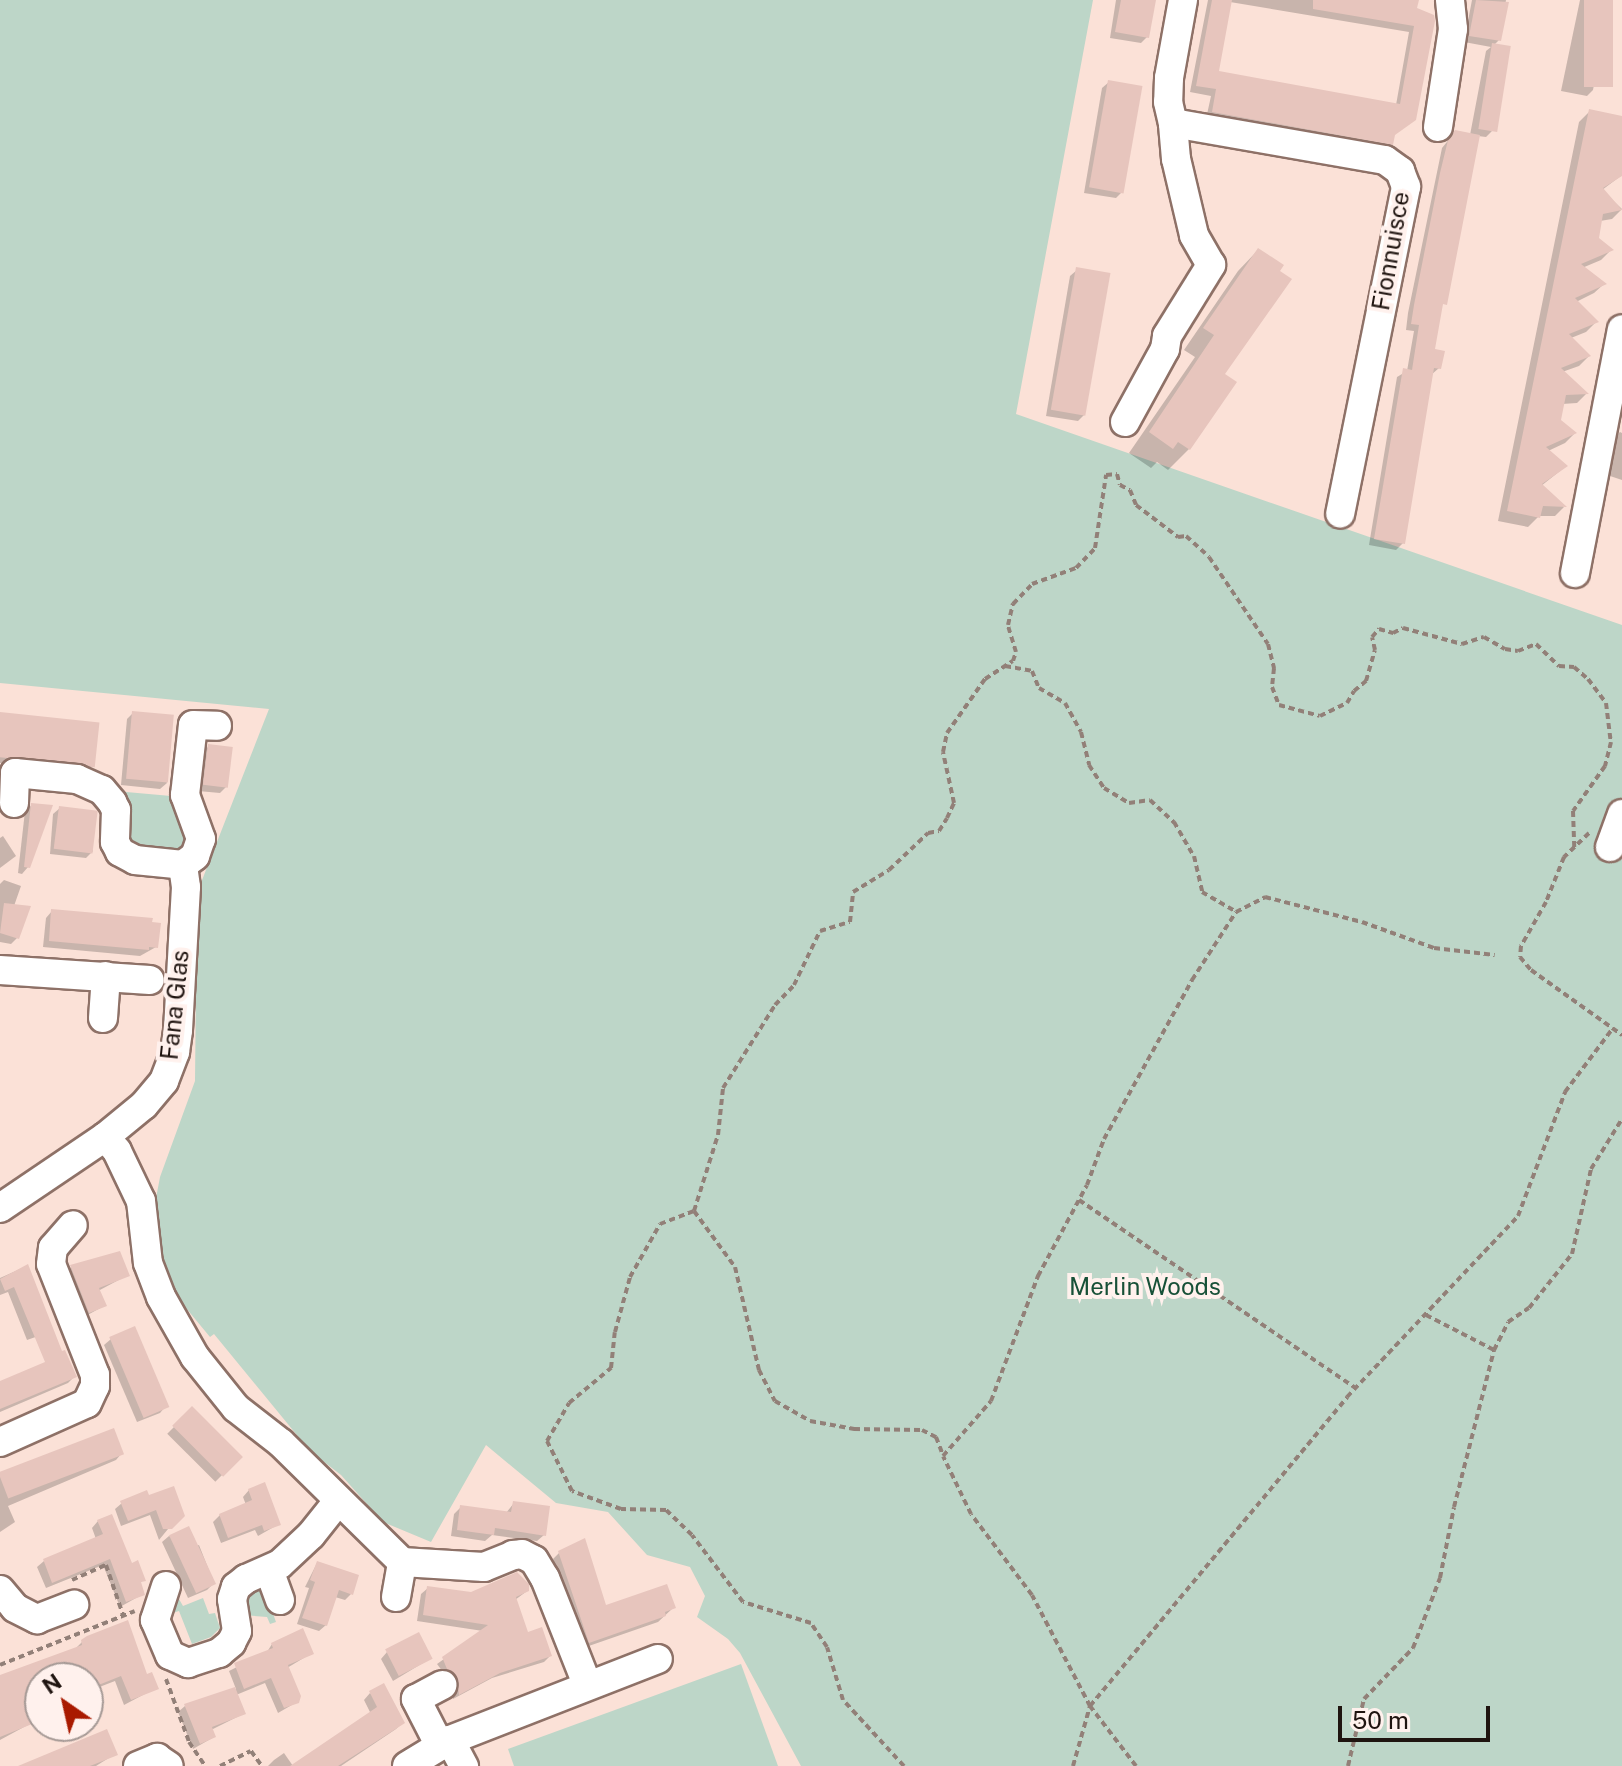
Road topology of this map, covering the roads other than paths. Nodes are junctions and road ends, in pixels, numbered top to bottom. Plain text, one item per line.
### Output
1 (1183, 0) edge
2 (1450, 0) edge
3 (1173, 123) junction
4 (1438, 127) dead end
5 (1622, 329) edge
6 (1617, 384) edge
7 (1125, 422) dead end
8 (1340, 513) dead end
9 (1575, 573) dead end
10 (205, 726) dead end
11 (14, 803) dead end
12 (183, 865) junction
13 (0, 970) edge
14 (106, 976) junction
15 (150, 980) dead end
16 (103, 1018) dead end
17 (105, 1137) junction
18 (0, 1208) edge
19 (73, 1225) dead end
20 (0, 1442) edge
21 (338, 1501) junction
22 (402, 1562) junction
23 (269, 1570) junction
24 (0, 1590) edge
25 (163, 1594) road end
26 (396, 1597) dead end
27 (280, 1600) dead end
28 (74, 1605) dead end
29 (658, 1659) dead end
30 (587, 1684) junction
31 (442, 1685) dead end
32 (445, 1743) junction
33 (138, 1766) edge
34 (169, 1766) edge
35 (407, 1766) edge
36 (464, 1766) edge

1 - 3 street
2 - 4 street
3 - 7 street
3 - 8 street, Fionnuisce
5 - 6 street
6 - 9 street
10 - 12 street, Fana Glas
11 - 12 street
12 - 17 street, Fana Glas
13 - 14 street, Fana Glas
14 - 15 street, Fana Glas
14 - 16 street
17 - 18 street, Fana Glas
17 - 21 street
19 - 20 street
21 - 22 street
21 - 23 street
22 - 26 street
22 - 30 street
23 - 25 street
23 - 27 street
24 - 28 street
29 - 30 street
30 - 32 street
31 - 32 street
32 - 35 street
32 - 36 street
33 - 34 street

